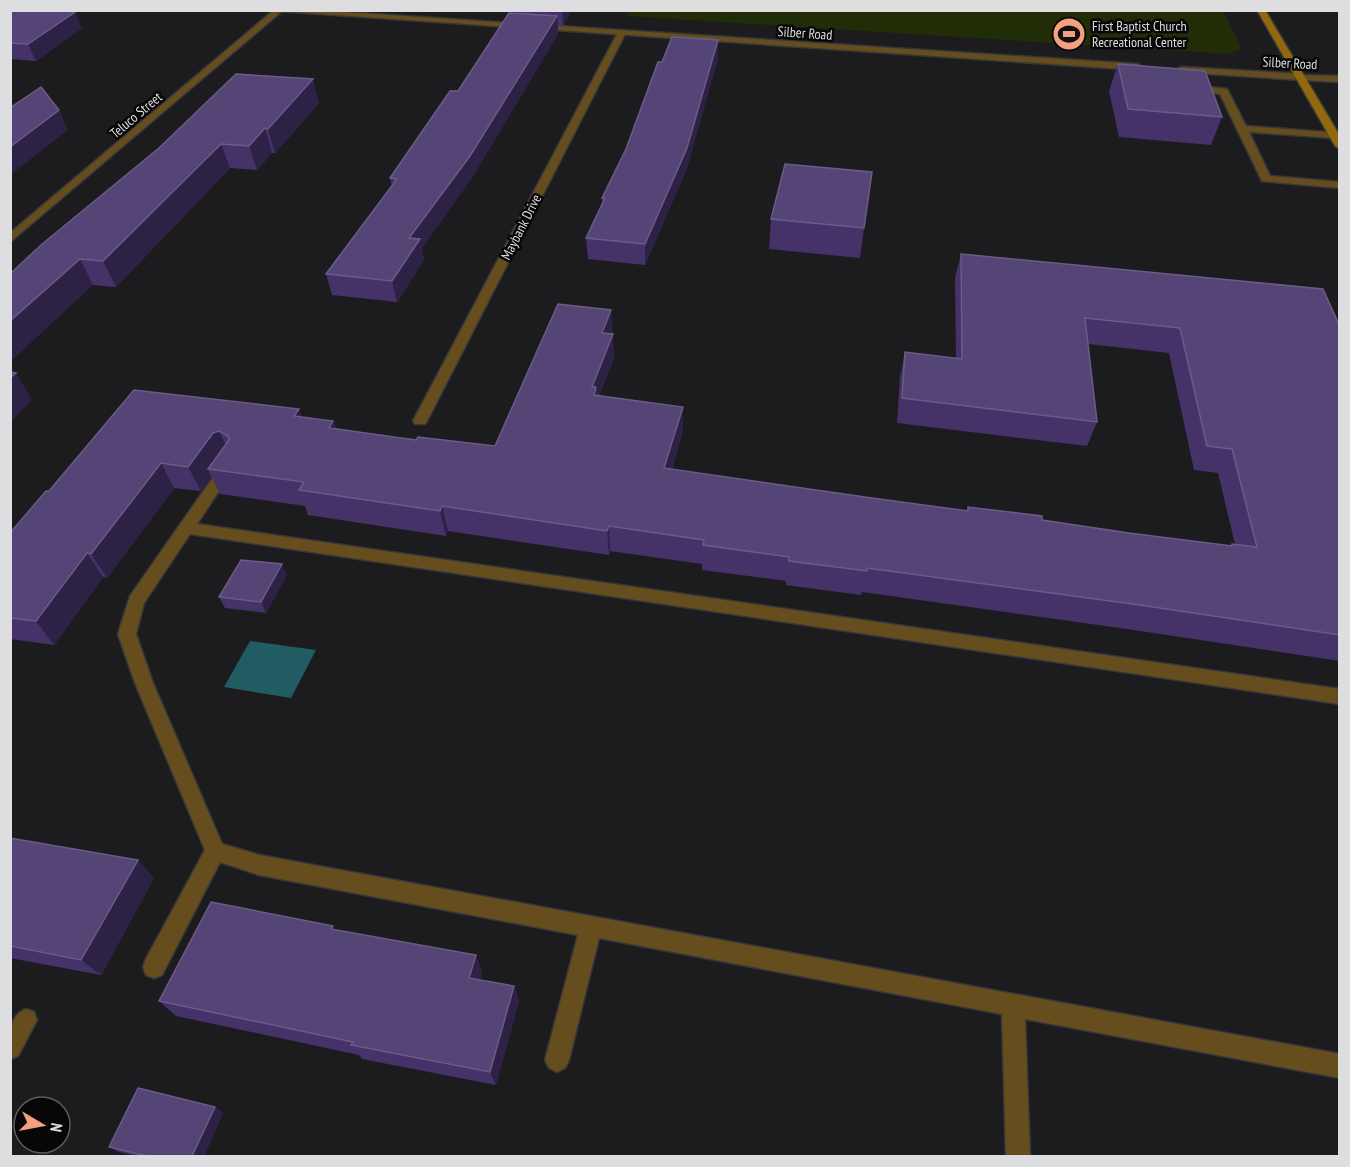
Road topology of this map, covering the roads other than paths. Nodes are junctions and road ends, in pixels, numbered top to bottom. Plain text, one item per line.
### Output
1 (268, 10) edge
2 (1261, 10) edge
3 (278, 11) edge
4 (621, 34) junction
5 (1145, 68) edge
6 (1176, 70) edge
7 (1208, 72) junction
8 (1302, 77) junction
9 (1340, 80) edge
10 (1182, 88) edge
11 (1214, 90) junction
12 (1244, 129) junction
13 (1334, 135) junction
14 (1340, 146) edge
15 (1340, 185) edge
16 (10, 239) edge
17 (420, 421) dead end
18 (231, 464) edge
19 (186, 528) junction
20 (1340, 697) edge
21 (215, 851) junction
22 (591, 926) junction
23 (154, 967) dead end
24 (1013, 1005) junction
25 (26, 1020) dead end
26 (10, 1048) edge
27 (557, 1060) dead end
28 (1340, 1066) edge
29 (1018, 1156) edge

1 - 3 street, Silber Road
2 - 8 main road
3 - 4 street, Silber Road
3 - 16 street, Teluco Street
4 - 5 street, Silber Road
4 - 17 street, Maybank Drive
6 - 7 street, Silber Road
7 - 8 street, Silber Road
7 - 11 street
8 - 9 street, Silber Road
8 - 13 main road
10 - 11 street
11 - 12 street
12 - 13 street
12 - 15 street
13 - 14 main road
18 - 19 street
19 - 20 street
19 - 21 street
21 - 22 street
21 - 23 street
22 - 24 street
22 - 27 street
24 - 28 street
24 - 29 street
25 - 26 street

